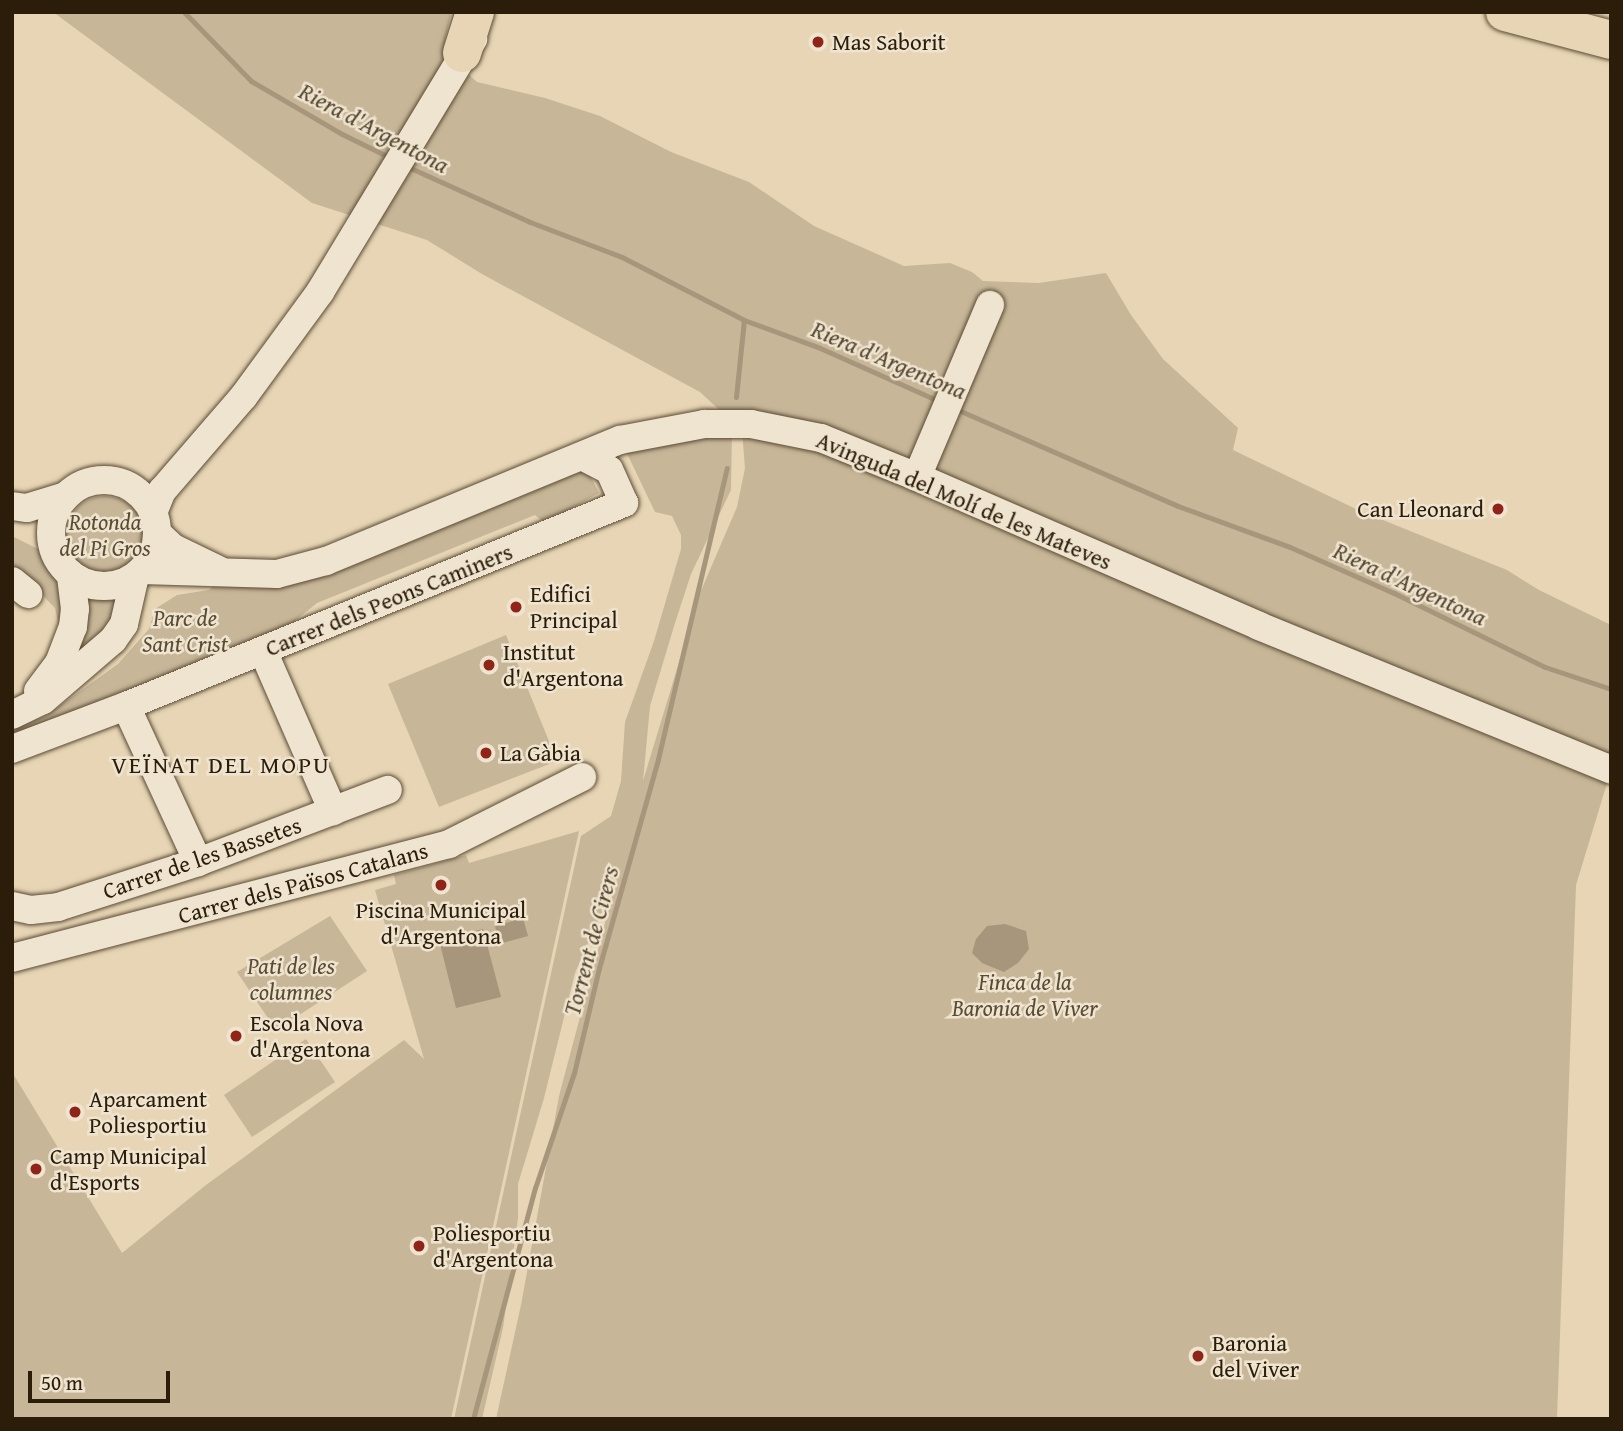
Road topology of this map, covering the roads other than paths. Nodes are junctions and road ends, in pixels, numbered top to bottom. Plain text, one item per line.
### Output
1 (1505, 12) edge
2 (476, 31) edge
3 (1611, 40) edge
4 (985, 315) dead end
5 (214, 429) junction
6 (582, 456) junction
7 (921, 465) junction
8 (114, 481) junction
9 (66, 496) junction
10 (12, 506) edge
11 (12, 521) edge
12 (155, 523) junction
13 (51, 539) junction
14 (221, 571) junction
15 (139, 573) junction
16 (71, 575) junction
17 (263, 651) junction
18 (126, 706) junction
19 (12, 715) edge
20 (12, 749) edge
21 (1611, 770) edge
22 (582, 777) dead end
23 (388, 790) dead end
24 (333, 811) junction
25 (198, 862) junction
26 (12, 906) edge
27 (12, 958) edge

1 - 3 highway
2 - 5 street
4 - 7 street
5 - 8 street
5 - 12 street
6 - 7 street, Avinguda del Molí de les Mateves
6 - 14 street, Avinguda del Molí de les Mateves
6 - 17 street, Carrer dels Peons Caminers
7 - 21 street, Avinguda del Molí de les Mateves
8 - 9 street
8 - 12 street
9 - 10 street
9 - 13 street
11 - 13 street
12 - 14 street
12 - 15 street
13 - 16 street
14 - 15 street, Avinguda del Molí de les Mateves
15 - 16 street
15 - 19 street
16 - 19 street
17 - 18 street, Carrer dels Peons Caminers
17 - 24 street
18 - 20 street, Carrer dels Peons Caminers
18 - 25 street
22 - 27 street, Carrer dels Països Catalans
23 - 24 street, Carrer de les Bassetes
24 - 25 street, Carrer de les Bassetes
25 - 26 street, Carrer de les Bassetes

